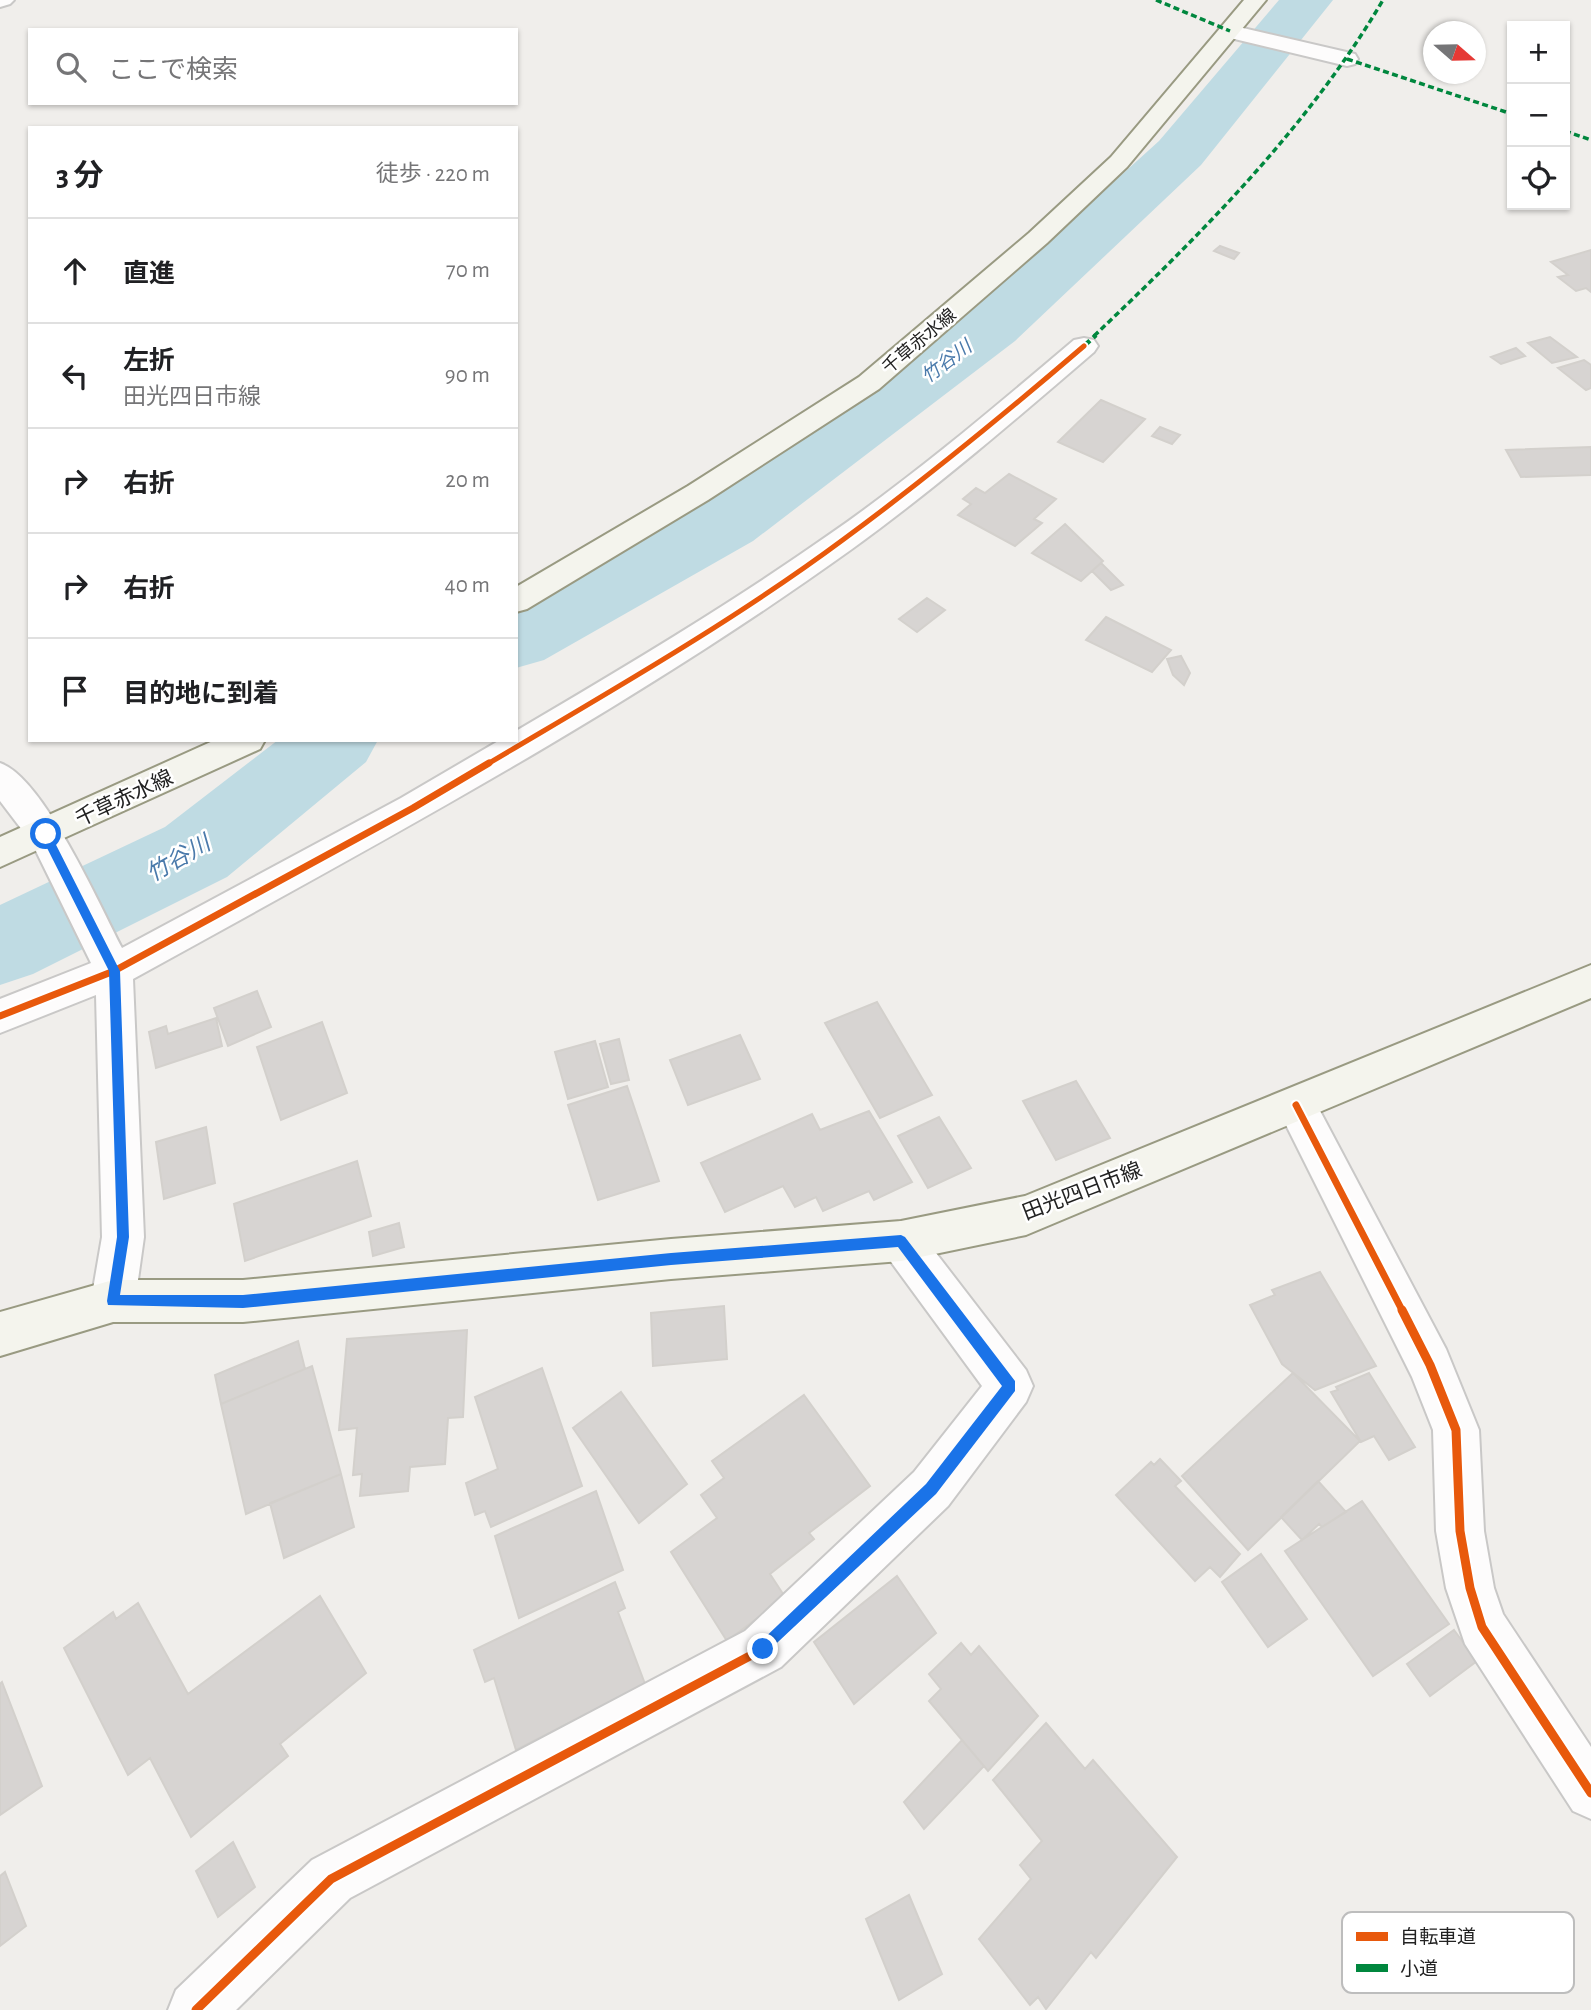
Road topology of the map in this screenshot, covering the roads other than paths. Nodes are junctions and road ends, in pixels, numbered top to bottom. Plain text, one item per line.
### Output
1 (1255, 0) edge
2 (1230, 31) junction
3 (1347, 59) dead end
4 (1084, 346) dead end
5 (518, 600) edge
6 (244, 742) edge
7 (0, 776) edge
8 (52, 845) junction
9 (0, 853) edge
10 (114, 971) junction
11 (1591, 981) edge
12 (0, 1016) edge
13 (1296, 1105) junction
14 (901, 1241) junction
15 (113, 1301) junction
16 (0, 1334) edge
17 (1591, 1793) edge
18 (196, 2010) edge

1 - 2 main road, 千草赤水線
2 - 3 street
2 - 5 main road, 千草赤水線
4 - 10 street
6 - 8 main road, 千草赤水線
7 - 8 street
8 - 9 main road, 千草赤水線
8 - 10 street
10 - 12 street
10 - 15 street
11 - 13 main road, 田光四日市線
13 - 14 main road, 田光四日市線
13 - 17 street
14 - 15 main road, 田光四日市線
14 - 18 street
15 - 16 main road, 田光四日市線

